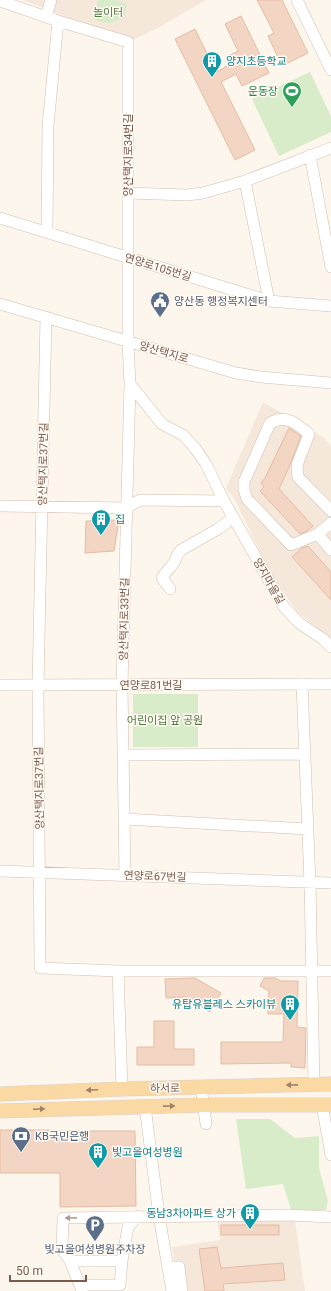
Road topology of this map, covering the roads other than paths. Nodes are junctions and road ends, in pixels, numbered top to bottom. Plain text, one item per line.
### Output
1 (51, 0) edge
2 (297, 0) edge
3 (0, 1) edge
4 (46, 17) junction
5 (58, 21) junction
6 (331, 70) edge
7 (331, 148) edge
8 (310, 155) junction
9 (245, 181) junction
10 (128, 193) junction
11 (0, 218) edge
12 (47, 232) junction
13 (128, 258) junction
14 (331, 267) edge
15 (269, 301) junction
16 (0, 304) edge
17 (331, 306) edge
18 (46, 317) junction
19 (128, 342) junction
20 (331, 383) edge
21 (130, 384) junction
22 (224, 501) junction
23 (0, 506) edge
24 (42, 507) junction
25 (126, 508) junction
26 (331, 511) edge
27 (233, 518) junction
28 (331, 523) edge
29 (318, 534) junction
30 (331, 550) edge
31 (170, 589) dead end
32 (331, 647) edge
33 (302, 684) junction
34 (331, 684) edge
35 (0, 685) edge
36 (38, 685) junction
37 (122, 685) junction
38 (305, 754) junction
39 (123, 755) junction
40 (124, 819) junction
41 (308, 829) junction
42 (0, 871) edge
43 (40, 872) junction
44 (125, 875) junction
45 (310, 883) junction
46 (331, 883) edge
47 (311, 970) junction
48 (118, 971) junction
49 (331, 971) edge
50 (314, 1084) junction
51 (331, 1084) edge
52 (202, 1087) junction
53 (122, 1089) junction
54 (0, 1094) edge
55 (203, 1105) junction
56 (327, 1105) edge
57 (145, 1106) junction
58 (0, 1111) edge
59 (206, 1124) dead end
60 (331, 1155) edge
61 (138, 1216) junction
62 (159, 1216) junction
63 (331, 1217) edge
64 (70, 1261) junction
65 (122, 1261) junction
66 (169, 1267) junction
67 (81, 1288) edge
68 (120, 1288) edge
69 (172, 1291) edge
70 (182, 1291) edge

1 - 4 street
2 - 6 street
3 - 4 street, 양산택지로34번길
4 - 5 street, 양산택지로34번길
5 - 10 street, 양산택지로34번길
5 - 12 street
7 - 8 street
8 - 9 street
8 - 14 street
9 - 10 street
9 - 15 street
10 - 13 street, 양산택지로34번길
11 - 12 street, 연양로105번길
12 - 13 street, 연양로105번길
13 - 15 street, 연양로105번길
13 - 19 street, 양산택지로34번길
15 - 17 street, 연양로105번길
16 - 18 street, 양산택지로
18 - 19 street, 양산택지로
18 - 24 street, 양산택지로37번길
19 - 20 street, 양산택지로
19 - 21 street, 양산택지로33번길
21 - 22 street, 양지마을길
21 - 25 street, 양산택지로33번길
22 - 25 street
22 - 27 street, 양지마을길
23 - 24 street
24 - 25 street
24 - 36 street, 양산택지로37번길
25 - 37 street, 양산택지로33번길
26 - 29 street
27 - 31 street
27 - 32 street, 양지마을길
28 - 29 street
29 - 30 street
33 - 34 street, 연양로81번길
33 - 37 street, 연양로81번길
33 - 38 street
35 - 36 street, 연양로81번길
36 - 37 street, 연양로81번길
36 - 43 street, 양산택지로37번길
37 - 39 street, 양산택지로33번길
38 - 39 street
38 - 41 street
39 - 40 street, 양산택지로33번길
40 - 41 street
40 - 44 street, 양산택지로33번길
41 - 45 street
42 - 43 street, 연양로67번길
43 - 44 street, 연양로67번길
43 - 48 street, 양산택지로37번길
44 - 45 street, 연양로67번길
45 - 46 street, 연양로67번길
45 - 47 street
47 - 48 street, 양산택지로37번길
47 - 49 street, 양산택지로37번길
47 - 50 street
48 - 53 street
50 - 51 main road, 하서로
50 -> 52 main road, 하서로
52 - 53 main road, 하서로
52 - 55 street
53 -> 54 main road, 하서로
55 - 56 main road, 하서로
57 -> 55 main road, 하서로
55 - 59 street
56 - 60 street
58 -> 57 main road, 하서로
57 - 62 street, 하서로
61 - 62 street
61 -> 64 street
61 - 65 street
62 - 63 street
62 - 66 street, 하서로
64 - 65 street
64 - 67 street
65 - 68 street
66 - 69 street, 하서로
66 - 70 street
67 - 68 street

